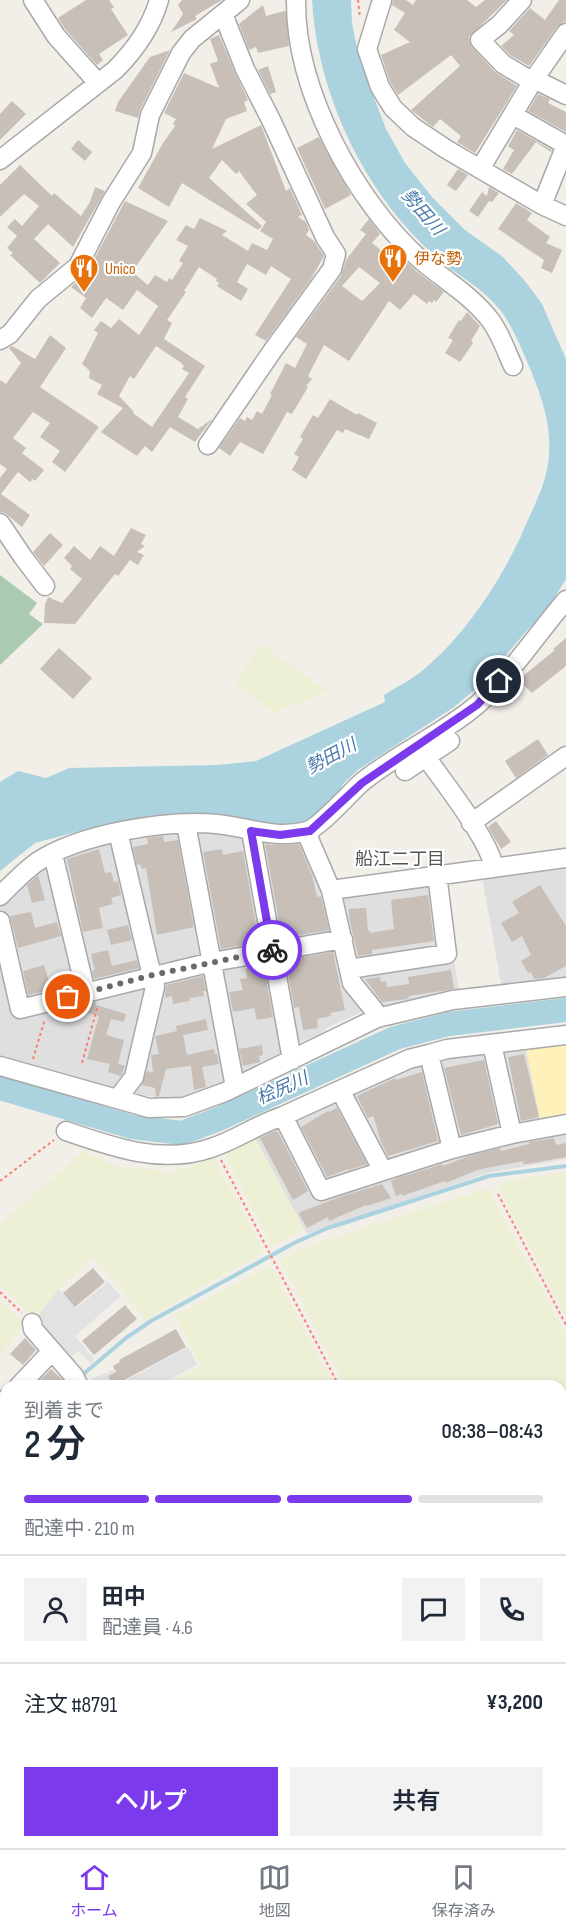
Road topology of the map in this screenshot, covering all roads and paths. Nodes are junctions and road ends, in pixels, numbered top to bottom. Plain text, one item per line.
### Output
1 (33, 0) edge
2 (159, 0) edge
3 (240, 0) edge
4 (296, 0) edge
5 (382, 0) edge
6 (522, 0) edge
7 (222, 14) junction
8 (566, 33) edge
9 (534, 80) junction
10 (98, 83) junction
11 (566, 95) edge
12 (513, 115) junction
13 (566, 145) edge
14 (0, 160) edge
15 (480, 169) junction
16 (542, 206) junction
17 (566, 216) edge
18 (0, 340) edge
19 (513, 366) dead end
20 (208, 445) dead end
21 (0, 523) edge
22 (45, 586) dead end
23 (564, 607) edge
24 (450, 741) dead end
25 (566, 756) edge
26 (426, 757) junction
27 (405, 771) dead end
28 (471, 823) junction
29 (186, 824) junction
30 (251, 831) junction
31 (310, 831) junction
32 (118, 832) junction
33 (53, 854) junction
34 (566, 858) edge
35 (494, 867) junction
36 (437, 874) junction
37 (331, 890) junction
38 (0, 896) edge
39 (0, 921) edge
40 (343, 939) junction
41 (273, 952) junction
42 (212, 962) junction
43 (349, 969) junction
44 (153, 975) junction
45 (566, 987) edge
46 (94, 990) junction
47 (50, 1001) junction
48 (376, 1018) junction
49 (566, 1035) edge
50 (492, 1044) junction
51 (429, 1054) junction
52 (292, 1060) junction
53 (82, 1063) dead end
54 (0, 1066) edge
55 (29, 1074) junction
56 (130, 1083) junction
57 (235, 1087) junction
58 (340, 1090) junction
59 (118, 1098) junction
60 (153, 1108) junction
61 (283, 1116) junction
62 (566, 1124) edge
63 (66, 1131) joint
64 (512, 1134) junction
65 (452, 1149) junction
66 (219, 1157) dead end
67 (383, 1171) junction
68 (0, 1181) edge
69 (498, 1194) dead end
70 (0, 1292) edge
71 (32, 1323) joint
72 (566, 1325) edge
73 (52, 1351) junction
74 (24, 1380) edge
75 (75, 1380) edge
76 (336, 1380) edge

1 - 10 street
2 - 10 street
3 - 7 street
4 - 19 street
5 - 15 street
6 - 9 street
7 - 18 street
7 - 20 street
8 - 9 street
9 - 11 street
9 - 12 street
10 - 14 street
12 - 13 street
12 - 15 street
13 - 16 street
15 - 16 street
16 - 17 street
21 - 22 street
23 - 31 street
24 - 26 street
25 - 28 street
26 - 27 street
26 - 28 street
28 - 35 street
29 - 30 street
29 - 32 street
29 - 42 street
30 - 31 street
30 - 41 street
31 - 37 street
32 - 33 street
32 - 44 street
33 - 38 street
33 - 46 street
34 - 35 street
35 - 36 street
36 - 37 street
36 - 43 street
37 - 40 street
39 - 47 street
40 - 41 street
40 - 43 street
41 - 42 street
41 - 52 street
42 - 44 street
42 - 57 street
43 - 48 street
44 - 46 street
44 - 56 street
45 - 48 street
46 - 47 street
46 - 53 path
47 - 55 path
48 - 52 street
49 - 50 street
50 - 51 street
50 - 64 street
51 - 58 street
51 - 65 street
52 - 57 street
54 - 55 street
55 - 59 street
56 - 59 street
56 - 60 street
57 - 60 street
58 - 61 street
58 - 67 street
59 - 60 street
61 - 63 street
61 - 67 street
62 - 64 street
63 - 68 path
64 - 65 street
65 - 67 street
66 - 76 path
69 - 72 path
70 - 71 path
71 - 73 street
73 - 74 street
73 - 75 street

